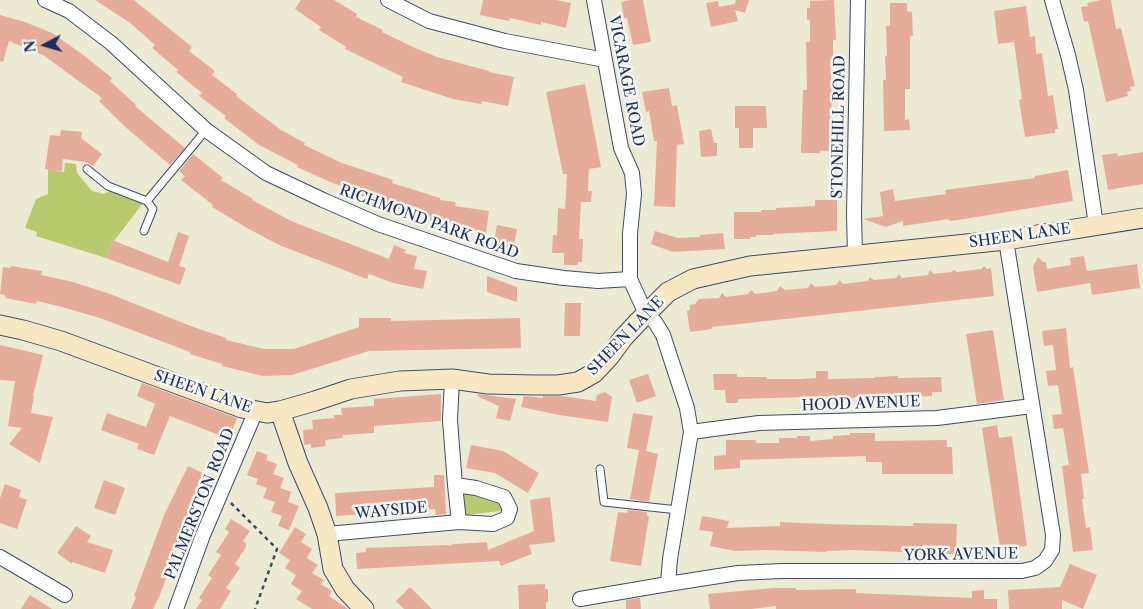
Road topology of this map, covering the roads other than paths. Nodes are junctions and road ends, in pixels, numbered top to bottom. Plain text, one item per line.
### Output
1 (44, 0) edge
2 (388, 0) edge
3 (594, 0) edge
4 (858, 0) edge
5 (1052, 0) edge
6 (604, 60) junction
7 (206, 130) junction
8 (87, 168) dead end
9 (147, 201) junction
10 (1143, 218) edge
11 (1096, 225) junction
12 (144, 231) dead end
13 (1006, 240) junction
14 (855, 255) junction
15 (630, 279) junction
16 (646, 314) junction
17 (0, 325) edge
18 (452, 380) junction
19 (1032, 406) junction
20 (254, 411) junction
21 (280, 411) junction
22 (691, 432) junction
23 (600, 469) dead end
24 (455, 485) junction
25 (678, 510) junction
26 (459, 522) junction
27 (327, 534) junction
28 (0, 557) edge
29 (668, 584) junction
30 (65, 595) dead end
31 (580, 599) dead end
32 (176, 609) edge
33 (364, 609) edge

1 - 7 street, RICHMOND PARK ROAD
2 - 6 street
3 - 6 street, VICARAGE ROAD
4 - 14 street, STONEHILL ROAD
5 - 11 street
6 - 15 street, VICARAGE ROAD
7 - 9 lane
7 - 15 street, RICHMOND PARK ROAD
8 - 9 lane
9 - 12 lane
10 - 11 main road, SHEEN LANE
11 - 13 main road, SHEEN LANE
13 - 14 main road, SHEEN LANE
13 - 19 street, YORK AVENUE
14 - 16 main road, SHEEN LANE
15 - 16 street, VICARAGE ROAD
16 - 18 main road, SHEEN LANE
16 - 22 street
17 - 20 main road, SHEEN LANE
18 - 21 main road, SHEEN LANE
18 - 24 street
19 - 22 street, HOOD AVENUE
19 - 29 street, YORK AVENUE
20 - 21 main road, SHEEN LANE
20 - 32 street, PALMERSTON ROAD
21 - 27 main road
22 - 25 street
23 - 25 lane
24 - 26 street
24 - 26 street, WAYSIDE
25 - 29 street
26 - 27 street, WAYSIDE
27 - 33 main road
28 - 30 street
29 - 31 street, YORK AVENUE

